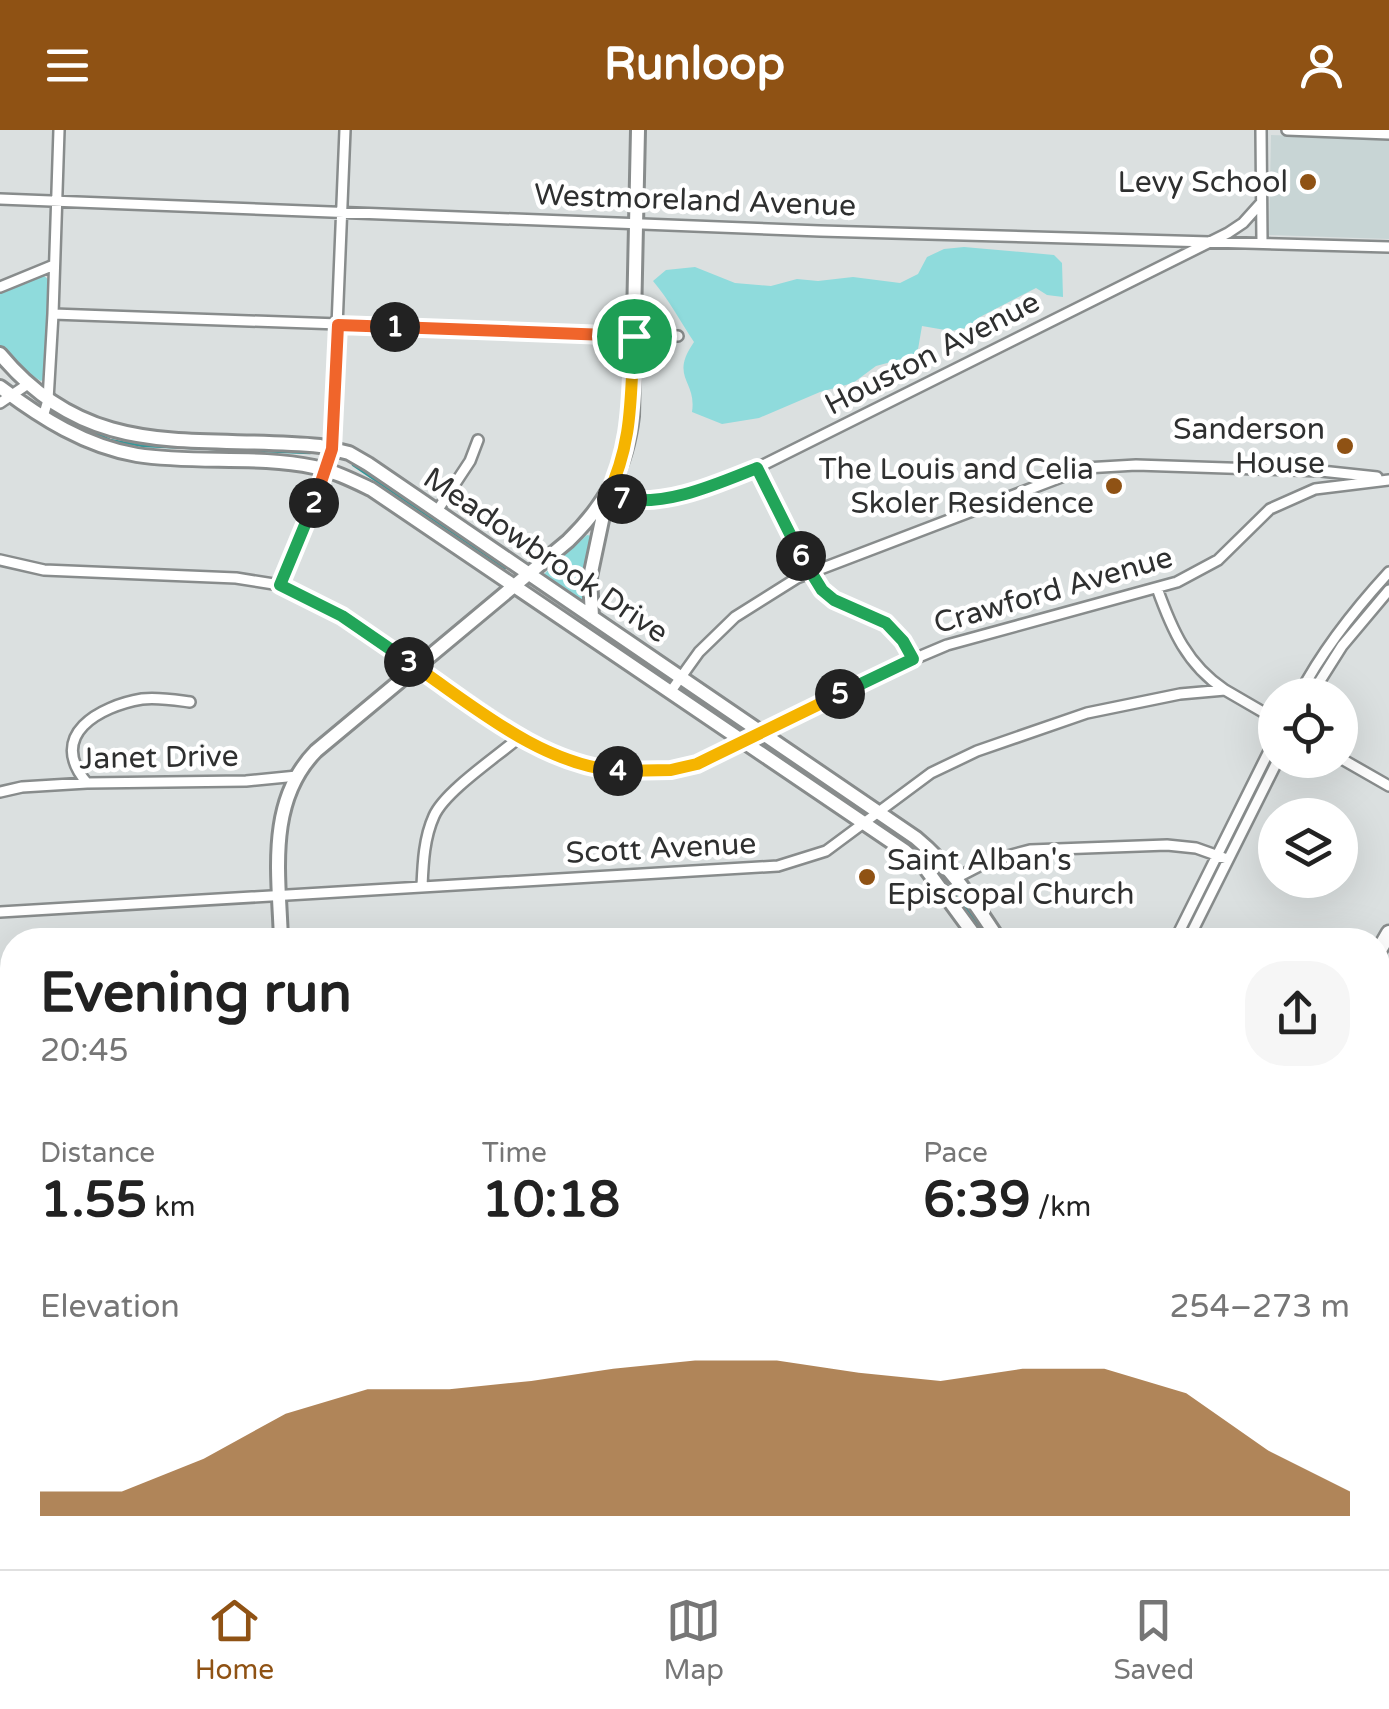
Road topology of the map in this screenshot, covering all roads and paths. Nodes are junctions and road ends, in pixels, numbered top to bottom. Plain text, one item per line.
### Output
1 (58, 130) edge
2 (345, 130) edge
3 (638, 130) edge
4 (1261, 130) edge
5 (1287, 130) edge
6 (1389, 134) edge
7 (0, 199) edge
8 (57, 202) junction
9 (1260, 202) junction
10 (342, 212) junction
11 (637, 223) junction
12 (1215, 240) junction
13 (1262, 242) junction
14 (1389, 246) edge
15 (54, 266) junction
16 (0, 287) edge
17 (53, 314) junction
18 (338, 325) junction
19 (634, 336) junction
20 (678, 336) dead end
21 (0, 354) edge
22 (0, 379) edge
23 (26, 381) junction
24 (4, 395) edge
25 (48, 400) junction
26 (44, 417) junction
27 (478, 440) dead end
28 (332, 449) junction
29 (757, 468) junction
30 (327, 470) junction
31 (1389, 479) edge
32 (607, 497) junction
33 (437, 511) junction
34 (0, 560) edge
35 (1389, 572) edge
36 (810, 573) junction
37 (528, 574) junction
38 (280, 585) junction
39 (515, 585) junction
40 (1157, 588) junction
41 (1389, 590) edge
42 (592, 617) junction
43 (913, 659) junction
44 (417, 667) junction
45 (681, 678) junction
46 (1308, 678) edge
47 (1322, 678) edge
48 (1225, 690) junction
49 (671, 691) junction
50 (190, 702) dead end
51 (1258, 710) edge
52 (764, 734) junction
53 (521, 736) junction
54 (746, 743) junction
55 (1358, 768) edge
56 (1258, 772) edge
57 (297, 776) junction
58 (1269, 778) edge
59 (86, 782) junction
60 (1389, 786) edge
61 (0, 792) edge
62 (878, 812) junction
63 (863, 823) junction
64 (1216, 855) junction
65 (1227, 859) junction
66 (956, 878) junction
67 (422, 886) junction
68 (280, 895) junction
69 (0, 912) edge
70 (281, 928) edge
71 (969, 928) edge
72 (991, 928) edge
73 (1181, 928) edge
74 (1194, 928) edge

1 - 8 street
2 - 10 street
3 - 11 street
4 - 9 street
5 - 6 street
7 - 8 street, Westmoreland Avenue
8 - 10 street, Westmoreland Avenue
8 - 15 street
9 - 12 street, Houston Avenue
9 - 13 street
10 - 11 street, Westmoreland Avenue
10 - 18 street
11 - 12 street, Westmoreland Avenue
11 - 19 street
12 - 13 street, Westmoreland Avenue
12 - 29 street, Houston Avenue
13 - 14 street, Westmoreland Avenue
15 - 16 street
15 - 17 street
17 - 18 street
17 - 25 street
18 - 19 street
18 - 28 street
19 - 20 street
19 - 32 street
21 - 23 street, Meadowbrook Drive
22 - 23 street
23 - 24 street
23 - 25 street, Meadowbrook Drive
24 - 26 street, Meadowbrook Drive
25 - 26 street
25 - 28 street, Meadowbrook Drive
26 - 30 street, Meadowbrook Drive
27 - 33 street
28 - 30 street
28 - 33 street, Meadowbrook Drive
29 - 32 street, Houston Avenue
29 - 36 street
30 - 38 street
30 - 39 street, Meadowbrook Drive
31 - 36 street
31 - 40 street, Crawford Avenue
32 - 37 street
32 - 42 street
33 - 37 street, Meadowbrook Drive
34 - 38 street, Crawford Avenue
35 - 46 street
36 - 43 street
36 - 45 street
37 - 39 street
37 - 42 street, Meadowbrook Drive
38 - 44 street, Crawford Avenue
39 - 44 street
39 - 49 street, Meadowbrook Drive
40 - 43 street, Crawford Avenue
40 - 48 street
41 - 47 street
42 - 45 street, Meadowbrook Drive
43 - 52 street, Crawford Avenue
44 - 53 street, Crawford Avenue
44 - 57 street
45 - 49 street
45 - 52 street, Meadowbrook Drive
48 - 51 street
48 - 62 street, Scott Avenue
49 - 54 street, Meadowbrook Drive
50 - 59 street
52 - 54 street, Crawford Avenue
52 - 62 street, Meadowbrook Drive
53 - 54 street, Crawford Avenue
53 - 67 street
54 - 63 street, Meadowbrook Drive
55 - 60 street
56 - 64 street
57 - 59 street, Janet Drive
57 - 68 street
58 - 65 street
59 - 61 street, Janet Drive
62 - 63 street, Scott Avenue
62 - 66 street, Meadowbrook Drive
63 - 67 street, Scott Avenue
63 - 71 street, Meadowbrook Drive
64 - 65 street
64 - 66 street
64 - 73 street
65 - 74 street
66 - 72 street, Meadowbrook Drive
67 - 68 street, Scott Avenue
68 - 69 street, Scott Avenue
68 - 70 street

